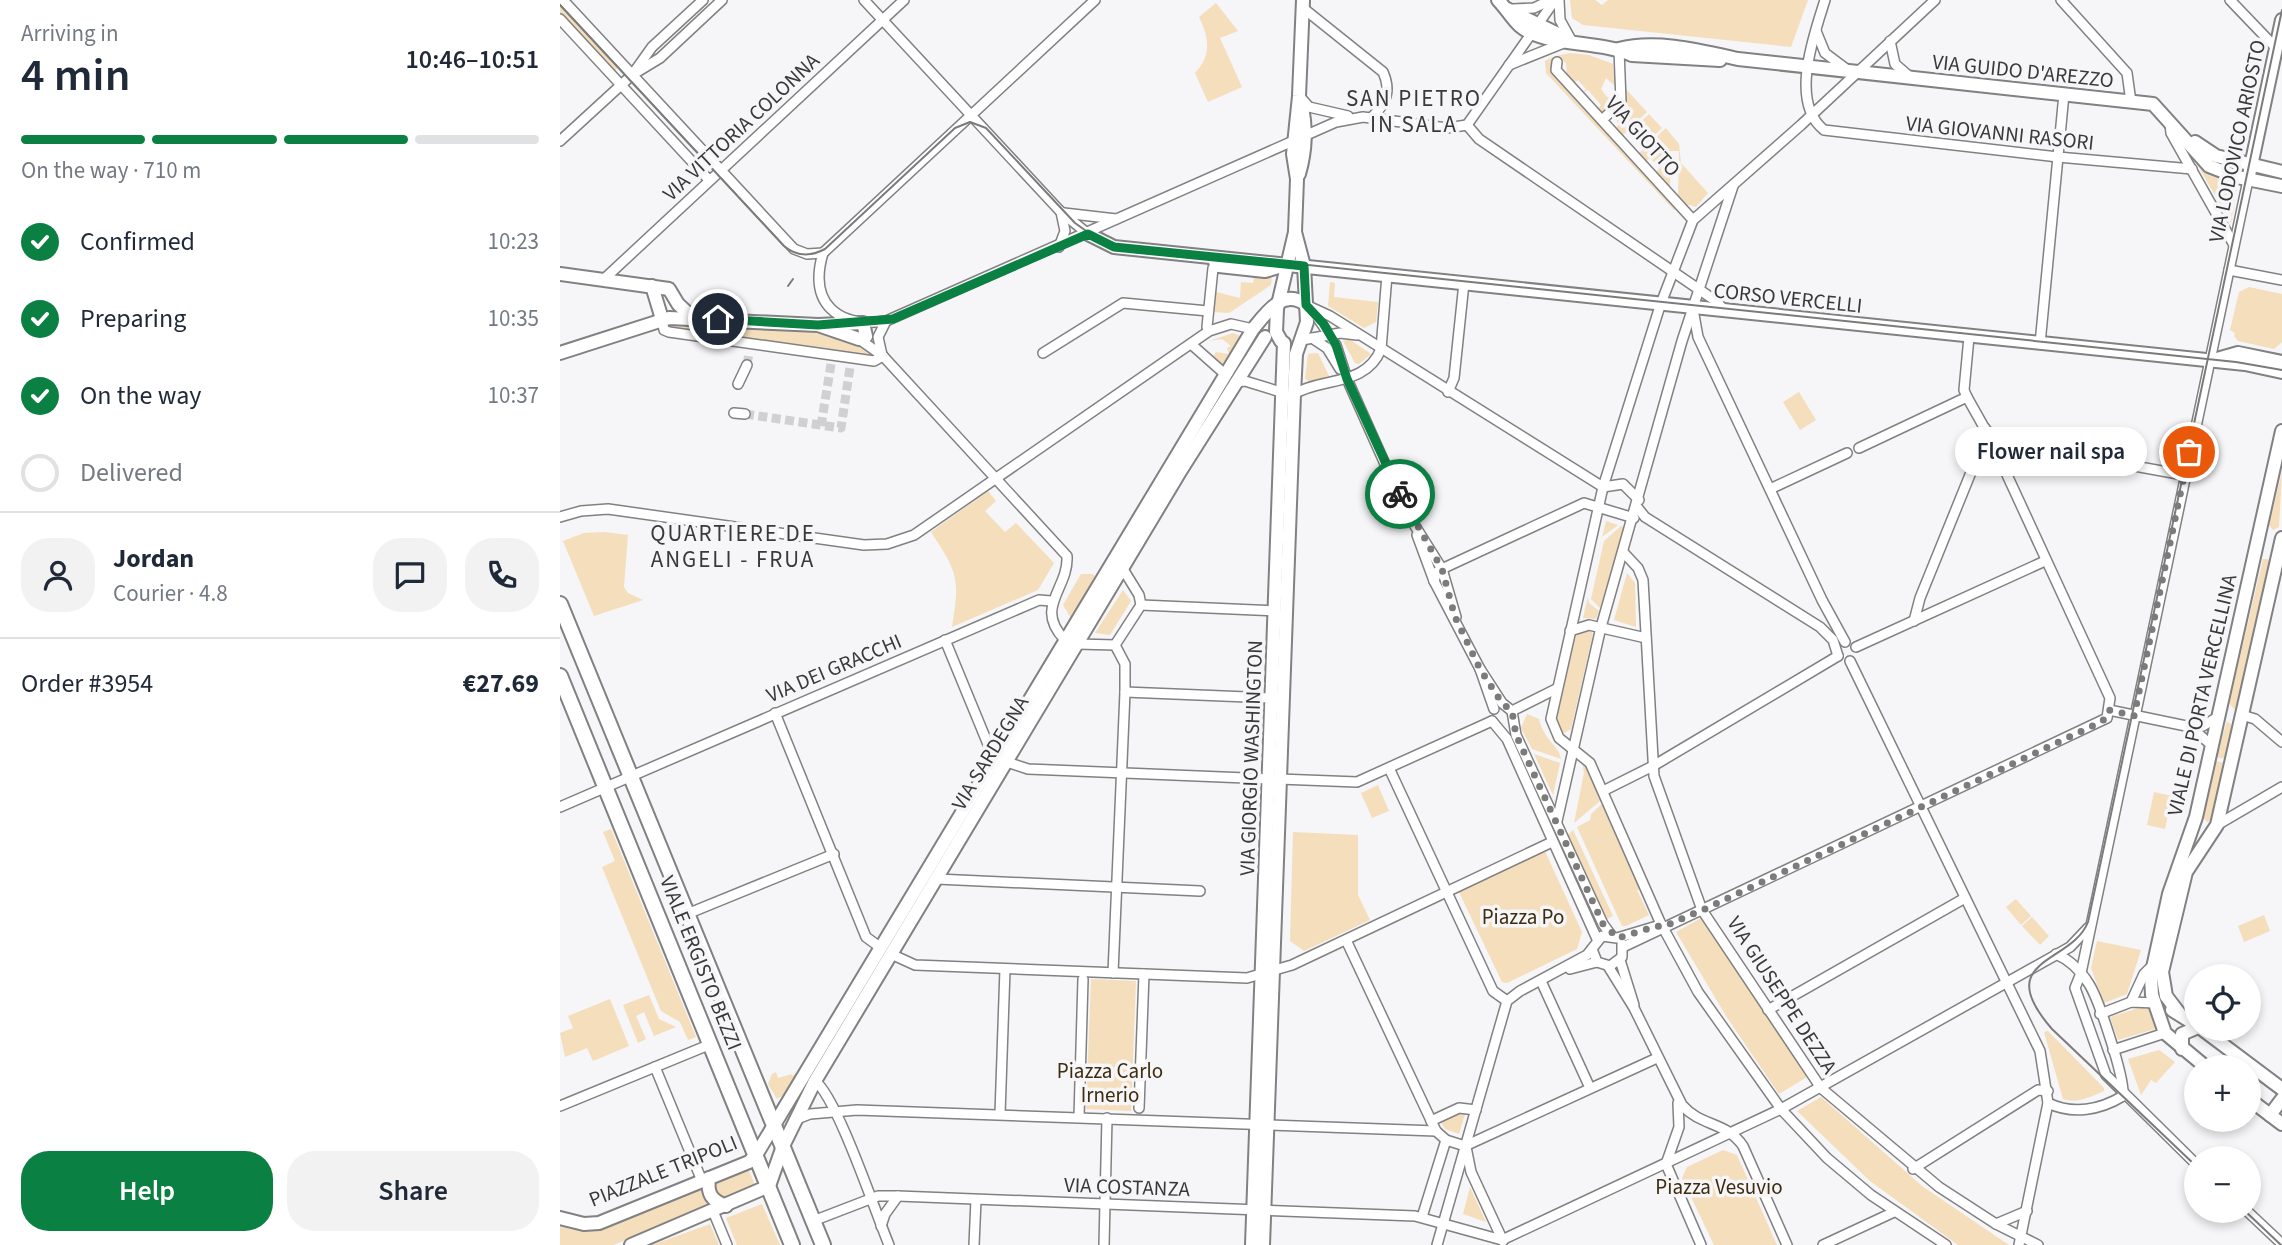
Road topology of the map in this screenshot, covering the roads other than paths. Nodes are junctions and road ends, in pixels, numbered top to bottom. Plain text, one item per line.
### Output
1 (563, 0) edge
2 (703, 0) edge
3 (722, 0) edge
4 (864, 0) edge
5 (904, 0) edge
6 (1095, 0) edge
7 (1555, 0) edge
8 (1825, 0) edge
9 (1935, 0) edge
10 (2061, 0) edge
11 (2230, 0) edge
12 (1303, 4) edge
13 (1502, 4) edge
14 (560, 19) edge
15 (882, 19) junction
16 (2282, 20) edge
17 (1534, 28) junction
18 (1816, 29) junction
19 (1571, 40) junction
20 (1891, 41) junction
21 (652, 47) junction
22 (2276, 48) junction
23 (1619, 49) junction
24 (660, 58) junction
25 (1508, 65) junction
26 (1807, 66) junction
27 (1856, 71) junction
28 (632, 75) junction
29 (1566, 78) dead end
30 (1912, 78) junction
31 (620, 85) junction
32 (2064, 94) junction
33 (1299, 96) junction
34 (2131, 102) junction
35 (1811, 115) junction
36 (971, 117) junction
37 (1353, 117) junction
38 (1372, 117) junction
39 (1602, 120) junction
40 (2170, 122) junction
41 (1467, 125) junction
42 (1299, 139) junction
43 (560, 141) edge
44 (2058, 157) junction
45 (2251, 165) junction
46 (2192, 169) junction
47 (720, 170) junction
48 (2282, 172) edge
49 (709, 180) junction
50 (2248, 180) junction
51 (1732, 186) junction
52 (2282, 186) edge
53 (1060, 211) junction
54 (1120, 219) junction
55 (1693, 220) junction
56 (1295, 232) junction
57 (1088, 234) junction
58 (2234, 245) junction
59 (1059, 247) junction
60 (823, 253) junction
61 (1211, 260) junction
62 (1285, 265) junction
63 (1304, 266) junction
64 (2229, 270) junction
65 (560, 274) edge
66 (1673, 274) junction
67 (1387, 275) junction
68 (603, 279) junction
69 (2282, 280) edge
70 (1464, 283) junction
71 (652, 286) junction
72 (1698, 290) junction
73 (1560, 293) junction
74 (1584, 295) junction
75 (1281, 300) junction
76 (1610, 300) junction
77 (1306, 305) junction
78 (1660, 305) junction
79 (1692, 307) junction
80 (1208, 311) junction
81 (1727, 312) junction
82 (693, 318) junction
83 (662, 319) junction
84 (886, 321) junction
85 (863, 323) junction
86 (818, 325) junction
87 (1253, 329) junction
88 (1209, 331) junction
89 (1330, 334) junction
90 (1358, 335) junction
91 (1265, 337) junction
92 (1969, 337) junction
93 (859, 339) junction
94 (1304, 341) junction
95 (1283, 342) junction
96 (1191, 344) junction
97 (2040, 344) junction
98 (1381, 349) junction
99 (560, 353) edge
100 (1043, 353) dead end
101 (883, 356) junction
102 (2209, 362) junction
103 (2282, 362) edge
104 (747, 365) tunnel mouth
105 (2282, 372) edge
106 (1231, 378) junction
107 (1347, 379) junction
108 (738, 384) dead end
109 (1448, 391) junction
110 (1289, 394) junction
111 (1967, 397) junction
112 (734, 413) dead end
113 (745, 414) tunnel mouth
114 (1985, 428) junction
115 (2282, 431) edge
116 (2007, 443) junction
117 (1859, 448) dead end
118 (1847, 453) dead end
119 (1998, 456) junction
120 (1976, 460) junction
121 (2278, 466) edge
122 (2184, 475) junction
123 (997, 478) junction
124 (1603, 487) junction
125 (1770, 489) junction
126 (1638, 503) junction
127 (1598, 506) junction
128 (560, 517) edge
129 (1633, 518) junction
130 (1415, 526) junction
131 (2256, 544) junction
132 (2281, 547) edge
133 (1623, 552) junction
134 (2045, 561) junction
135 (1118, 566) junction
136 (1442, 569) junction
137 (1434, 580) junction
138 (1051, 601) junction
139 (560, 604) edge
140 (1141, 605) junction
141 (1281, 611) junction
142 (1455, 617) junction
143 (1832, 619) junction
144 (1914, 621) junction
145 (1601, 626) junction
146 (1820, 627) junction
147 (1570, 631) junction
148 (1646, 638) junction
149 (945, 640) junction
150 (1071, 642) junction
151 (1115, 645) junction
152 (1856, 647) junction
153 (1840, 649) junction
154 (1850, 661) junction
155 (1480, 669) junction
156 (560, 676) edge
157 (1556, 689) junction
158 (1125, 692) junction
159 (1277, 698) junction
160 (1494, 709) junction
161 (2109, 710) junction
162 (775, 713) junction
163 (1510, 713) junction
164 (2242, 715) junction
165 (2134, 716) junction
166 (2216, 718) junction
167 (1492, 721) junction
168 (1500, 727) junction
169 (2191, 727) junction
170 (2282, 742) edge
171 (2210, 744) junction
172 (1572, 749) junction
173 (1002, 760) junction
174 (1653, 766) junction
175 (1389, 768) junction
176 (1121, 772) junction
177 (631, 776) junction
178 (1275, 779) junction
179 (606, 787) junction
180 (2282, 787) edge
181 (1603, 790) junction
182 (560, 807) edge
183 (1922, 808) junction
184 (2196, 817) junction
185 (1557, 821) junction
186 (2217, 825) junction
187 (1552, 842) junction
188 (834, 854) junction
189 (931, 877) junction
190 (1116, 887) junction
191 (1200, 891) dead end
192 (1446, 894) junction
193 (1965, 898) junction
194 (1702, 910) junction
195 (687, 914) junction
196 (1663, 927) junction
197 (2087, 932) junction
198 (1614, 937) junction
199 (1597, 939) junction
200 (1346, 940) junction
201 (1623, 947) junction
202 (1592, 949) junction
203 (886, 951) junction
204 (2056, 954) junction
205 (1620, 960) junction
206 (1597, 962) junction
207 (1608, 966) junction
208 (2152, 967) junction
209 (1005, 969) junction
210 (1564, 970) junction
211 (1268, 972) junction
212 (1113, 973) junction
213 (2081, 973) junction
214 (1144, 974) junction
215 (1083, 975) junction
216 (1541, 981) junction
217 (2007, 981) junction
218 (1507, 1001) junction
219 (2131, 1002) junction
220 (2155, 1003) junction
221 (1634, 1008) junction
222 (1768, 1010) junction
223 (2179, 1013) junction
224 (2100, 1014) junction
225 (2184, 1017) edge
226 (2165, 1033) junction
227 (2184, 1033) edge
228 (2218, 1041) edge
229 (711, 1044) junction
230 (2182, 1049) junction
231 (2113, 1050) junction
232 (2190, 1055) edge
233 (1657, 1058) junction
234 (655, 1066) junction
235 (810, 1078) junction
236 (1820, 1086) junction
237 (1591, 1088) junction
238 (2282, 1089) edge
239 (2048, 1091) junction
240 (2123, 1096) junction
241 (790, 1097) junction
242 (1677, 1098) junction
243 (2282, 1099) edge
244 (2048, 1103) junction
245 (766, 1105) junction
246 (560, 1106) edge
247 (1139, 1108) dead end
248 (2261, 1108) edge
249 (1781, 1109) junction
250 (2060, 1109) junction
251 (1476, 1110) junction
252 (834, 1112) junction
253 (1000, 1114) junction
254 (2270, 1115) junction
255 (1079, 1117) junction
256 (1107, 1118) junction
257 (797, 1119) junction
258 (1698, 1119) junction
259 (1431, 1121) junction
260 (2046, 1122) junction
261 (2282, 1124) edge
262 (774, 1125) junction
263 (1262, 1125) junction
264 (1679, 1127) junction
265 (1436, 1131) junction
266 (1734, 1132) junction
267 (1446, 1140) junction
268 (783, 1146) junction
269 (1465, 1146) junction
270 (2184, 1153) edge
271 (756, 1155) junction
272 (1666, 1164) junction
273 (1913, 1168) junction
274 (705, 1179) junction
275 (769, 1186) junction
276 (898, 1196) junction
277 (870, 1199) junction
278 (976, 1200) junction
279 (1105, 1204) junction
280 (726, 1206) junction
281 (1259, 1210) junction
282 (713, 1211) junction
283 (2027, 1211) junction
284 (1894, 1212) junction
285 (1422, 1217) junction
286 (560, 1218) edge
287 (813, 1221) junction
288 (1444, 1223) junction
289 (2260, 1223) edge
290 (1996, 1224) junction
291 (881, 1226) junction
292 (2020, 1241) edge
293 (1504, 1242) edge
294 (2282, 1244) edge
295 (631, 1245) edge
296 (727, 1245) edge
297 (792, 1245) edge
298 (824, 1245) edge
299 (889, 1245) edge
300 (974, 1245) edge
301 (1104, 1245) edge
302 (1252, 1245) edge
303 (1263, 1245) edge
304 (1437, 1245) edge
305 (1701, 1245) edge
306 (1787, 1245) edge
307 (1822, 1245) edge
308 (1946, 1245) edge
309 (2038, 1245) edge

1 - 28 street
2 - 21 street
3 - 24 street
4 - 15 street
5 - 15 street, VIA VITTORIA COLONNA
6 - 36 street
7 - 13 street
7 - 17 street
7 - 19 street
8 - 18 street
9 - 20 street
10 - 34 street
11 - 22 street
12 - 33 main road
12 - 38 street
13 - 17 main road
14 - 31 street
15 - 36 street
15 - 47 street, VIA VITTORIA COLONNA
16 - 22 main road, VIA LODOVICO ARIOSTO
17 - 19 main road, VIA GUIDO D'AREZZO
17 - 25 street
18 - 26 street
18 - 27 street
19 - 23 main road, VIA GUIDO D'AREZZO
19 - 25 street
20 - 27 street
20 - 30 street, VIA GUIDO D'AREZZO
21 - 24 street
21 - 28 street
22 - 45 main road, VIA LODOVICO ARIOSTO
23 - 26 main road, VIA GUIDO D'AREZZO
23 - 39 street
24 - 28 street
25 - 41 street
26 - 27 main road, VIA GUIDO D'AREZZO
26 - 35 street
27 - 30 main road, VIA GUIDO D'AREZZO
27 - 35 street
28 - 31 street
28 - 47 street
29 - 39 street, VIA GIOTTO
30 - 32 main road, VIA GUIDO D'AREZZO
31 - 43 street
31 - 49 street
32 - 34 main road, VIA GUIDO D'AREZZO
32 - 44 street
33 - 37 street
33 - 42 main road
34 - 40 main road, VIA GUIDO D'AREZZO
35 - 44 street, VIA GIOVANNI RASORI
35 - 51 street
36 - 53 street
36 - 60 street
37 - 38 street
37 - 42 street
38 - 41 street
39 - 55 street, VIA GIOTTO
40 - 45 main road
40 - 46 street
40 - 50 main road
41 - 66 street
42 - 54 street
42 - 56 main road
44 - 46 street, VIA GIOVANNI RASORI
44 - 97 street
45 - 48 main road
45 - 50 main road, VIA LODOVICO ARIOSTO
46 - 58 street
47 - 49 street, VIA VITTORIA COLONNA
47 - 60 street
49 - 68 street, VIA VITTORIA COLONNA
50 - 52 main road
50 - 58 street, VIA LODOVICO ARIOSTO
51 - 55 street
51 - 72 street
53 - 54 street
53 - 57 street
53 - 59 street
54 - 57 street
55 - 66 street
56 - 62 main road
56 - 63 main road
57 - 59 street
57 - 61 main road, CORSO VERCELLI
58 - 64 street, VIA LODOVICO ARIOSTO
59 - 84 street
60 - 85 street
61 - 62 main road, CORSO VERCELLI
61 - 80 street
62 - 63 main road, CORSO VERCELLI
62 - 75 main road
63 - 67 main road, CORSO VERCELLI
63 - 77 main road
64 - 69 street
64 - 102 street, VIA LODOVICO ARIOSTO
65 - 68 main road
66 - 72 street
66 - 78 street
67 - 70 main road, CORSO VERCELLI
67 - 98 street
68 - 71 main road
70 - 73 main road, CORSO VERCELLI
70 - 109 street
71 - 82 main road
71 - 83 main road
72 - 79 street
72 - 81 street
73 - 74 main road, CORSO VERCELLI
73 - 76 main road, CORSO VERCELLI
74 - 76 main road, CORSO VERCELLI
74 - 78 main road, CORSO VERCELLI
75 - 77 main road
75 - 87 main road
75 - 95 main road
76 - 78 main road, CORSO VERCELLI
77 - 89 street
77 - 90 street
77 - 94 main road
78 - 79 main road, CORSO VERCELLI
78 - 124 street
79 - 81 main road, CORSO VERCELLI
79 - 125 street
79 - 126 street
80 - 88 street
80 - 100 street
81 - 92 main road, CORSO VERCELLI
82 - 83 main road
82 - 86 main road
83 - 99 main road
83 - 101 street
84 - 85 street
84 - 101 street
85 - 86 main road
85 - 93 main road
86 - 93 main road
87 - 88 street
87 - 91 main road
87 - 106 main road
88 - 96 street
89 - 90 street
89 - 94 street
89 - 107 street
90 - 98 street
91 - 95 main road
91 - 106 main road
92 - 97 main road, CORSO VERCELLI
92 - 111 street
93 - 101 street
94 - 95 main road
94 - 107 street
94 - 110 main road
95 - 110 main road
96 - 106 street
96 - 123 street
97 - 102 main road, CORSO VERCELLI
98 - 107 street
98 - 109 street
101 - 123 street
102 - 103 main road
102 - 105 main road, CORSO VERCELLI
102 - 122 street, VIA LODOVICO ARIOSTO
104 - 108 street
106 - 110 street
106 - 135 main road, VIA SARDEGNA
107 - 110 street
107 - 130 street
109 - 124 street
110 - 141 main road, VIA GIORGIO WASHINGTON
111 - 114 street
111 - 117 street
112 - 113 street
114 - 116 street
114 - 119 street
114 - 120 street
115 - 121 main road, VIALE DI PORTA VERCELLINA
116 - 119 street
116 - 122 street
118 - 125 street
119 - 120 street
119 - 134 street
120 - 144 street
121 - 131 main road, VIALE DI PORTA VERCELLINA
122 - 165 street, VIA LODOVICO ARIOSTO
123 - 128 street
123 - 138 street
124 - 126 street
124 - 127 street
125 - 143 street
126 - 129 street
126 - 146 street
127 - 129 street
127 - 136 street
127 - 147 street
129 - 133 street
130 - 136 street
130 - 137 street
131 - 132 main road
131 - 166 main road, VIALE DI PORTA VERCELLINA
132 - 164 main road, VIALE DI PORTA VERCELLINA
133 - 145 street
133 - 148 street, VIA GIUSEPPE DEZZA
134 - 144 street
134 - 161 street
135 - 140 street
135 - 150 main road, VIA SARDEGNA
136 - 137 street
136 - 142 street
137 - 142 street
138 - 149 street, VIA DEI GRACCHI
138 - 150 street
139 - 177 main road, VIALE ERGISTO BEZZI
140 - 141 street
140 - 151 street
141 - 159 main road, VIA GIORGIO WASHINGTON
142 - 155 street
143 - 146 street
143 - 153 street
144 - 152 street
145 - 147 street
145 - 148 street
145 - 172 street
146 - 153 street
147 - 157 street
148 - 174 street, VIA GIUSEPPE DEZZA
149 - 162 street, VIA DEI GRACCHI
149 - 173 street
150 - 151 street
150 - 173 main road, VIA SARDEGNA
151 - 158 street
152 - 153 street
152 - 154 street
153 - 154 street
153 - 174 street
154 - 183 street
155 - 160 street
155 - 163 street
156 - 179 main road, VIALE ERGISTO BEZZI
157 - 163 street
157 - 172 street
158 - 159 street
158 - 176 street
159 - 178 main road, VIA GIORGIO WASHINGTON
160 - 163 street
160 - 167 street
161 - 165 street
161 - 183 street
162 - 177 street, VIA DEI GRACCHI
162 - 188 street
163 - 168 street
163 - 185 street
164 - 166 main road
164 - 170 street
164 - 186 main road, VIALE DI PORTA VERCELLINA
165 - 169 street
165 - 197 street, VIA LODOVICO ARIOSTO
166 - 169 street
166 - 171 main road, VIALE DI PORTA VERCELLINA
167 - 168 street
167 - 175 street
168 - 187 street
169 - 171 street
171 - 184 main road, VIALE DI PORTA VERCELLINA
172 - 181 street
172 - 185 street
173 - 176 street
173 - 189 main road, VIA SARDEGNA
174 - 181 street
174 - 194 street, VIA GIUSEPPE DEZZA
175 - 178 street
175 - 192 street
176 - 178 street
176 - 190 street
177 - 179 street
177 - 195 main road, VIALE ERGISTO BEZZI
178 - 211 main road, VIA GIORGIO WASHINGTON
179 - 182 street
179 - 229 main road, VIALE ERGISTO BEZZI
180 - 186 street
181 - 196 street
183 - 193 street
183 - 194 street
184 - 186 main road
184 - 208 main road, VIALE DI PORTA VERCELLINA
185 - 198 street
186 - 223 main road, VIALE DI PORTA VERCELLINA
187 - 192 street
187 - 199 street
188 - 195 street
188 - 203 street
189 - 190 street
189 - 203 main road, VIA SARDEGNA
190 - 191 street
190 - 212 street
192 - 200 street
192 - 218 street
193 - 217 street
193 - 222 street
194 - 196 street
194 - 222 street, VIA GIUSEPPE DEZZA
195 - 245 main road, VIALE ERGISTO BEZZI
196 - 198 street
196 - 201 street
196 - 249 street
197 - 204 street
197 - 213 street, VIA LODOVICO ARIOSTO
198 - 199 street
198 - 201 street
199 - 202 street
200 - 211 street
200 - 259 street
201 - 205 street
202 - 206 street
202 - 210 street
203 - 209 street
203 - 235 main road, VIA SARDEGNA
204 - 213 street
204 - 217 street
205 - 207 street
205 - 221 street
206 - 207 street
206 - 210 street
207 - 221 street
208 - 219 street, VIALE DI PORTA VERCELLINA
208 - 220 main road, VIALE DI PORTA VERCELLINA
209 - 215 street
209 - 253 street
210 - 216 street
211 - 214 street
211 - 263 main road, VIA GIORGIO WASHINGTON
212 - 214 street
212 - 215 street
213 - 224 street
213 - 240 street, VIA LODOVICO ARIOSTO
214 - 247 street
215 - 255 street
216 - 218 street
216 - 237 street
217 - 236 street
217 - 239 street
218 - 251 street
219 - 220 street
219 - 224 street
220 - 223 main road
220 - 226 main road, VIALE DI PORTA VERCELLINA
221 - 233 street
222 - 236 street, VIA GIUSEPPE DEZZA
223 - 225 main road
223 - 226 main road
224 - 231 street
226 - 230 main road
226 - 231 street
227 - 230 main road
228 - 238 main road
229 - 234 street
229 - 271 main road, VIALE ERGISTO BEZZI
230 - 232 main road
231 - 240 street
233 - 237 street
233 - 242 street
234 - 246 street
234 - 274 street
235 - 241 main road, VIA SARDEGNA
235 - 252 street
235 - 257 main road, VIA SARDEGNA
236 - 249 street
236 - 273 street, VIA GIUSEPPE DEZZA
237 - 269 street
239 - 244 street
239 - 273 street
240 - 250 street
240 - 270 street, VIA LODOVICO ARIOSTO
241 - 245 main road
241 - 262 main road, VIA SARDEGNA
242 - 258 street
242 - 264 street
243 - 254 main road
244 - 250 street
244 - 260 street
245 - 262 main road, VIALE ERGISTO BEZZI
248 - 254 main road
249 - 266 street
249 - 284 street
250 - 260 street
251 - 259 street
251 - 269 street
252 - 253 street
252 - 257 street
252 - 277 street
253 - 255 street
254 - 261 main road
255 - 256 street
256 - 263 street
256 - 279 street
257 - 268 main road, VIA SARDEGNA
258 - 264 street
258 - 266 street
259 - 265 street
260 - 283 street
262 - 268 main road
262 - 271 main road, PIAZZALE TRIPOLI
263 - 265 street
263 - 281 main road, VIA GIORGIO WASHINGTON
264 - 272 street
265 - 267 street
266 - 272 street
266 - 306 street
267 - 269 street
267 - 285 street
268 - 275 main road
268 - 287 main road
269 - 288 street
269 - 293 street
271 - 274 main road, PIAZZALE TRIPOLI
271 - 275 main road, PIAZZALE TRIPOLI
272 - 293 street
272 - 305 street
273 - 290 street, VIA GIUSEPPE DEZZA
274 - 280 main road
274 - 286 main road, PIAZZALE TRIPOLI
275 - 280 main road
275 - 297 main road, PIAZZALE TRIPOLI
276 - 277 street, VIA COSTANZA
276 - 278 street, VIA COSTANZA
276 - 291 street
277 - 287 street, VIA COSTANZA
277 - 291 street
278 - 279 street, VIA COSTANZA
278 - 300 street
279 - 281 street, VIA COSTANZA
279 - 301 street
280 - 282 main road
281 - 285 street, VIA COSTANZA
281 - 302 main road, VIA GIORGIO WASHINGTON
281 - 303 main road, VIA GIORGIO WASHINGTON
282 - 295 main road
282 - 296 street
283 - 290 street
283 - 292 street
284 - 307 street
284 - 308 street
285 - 288 street, VIA COSTANZA
287 - 298 main road
288 - 293 street, VIA COSTANZA
288 - 304 street
289 - 294 street
290 - 292 street, VIA GIUSEPPE DEZZA
291 - 299 street
292 - 309 street, VIA GIUSEPPE DEZZA

